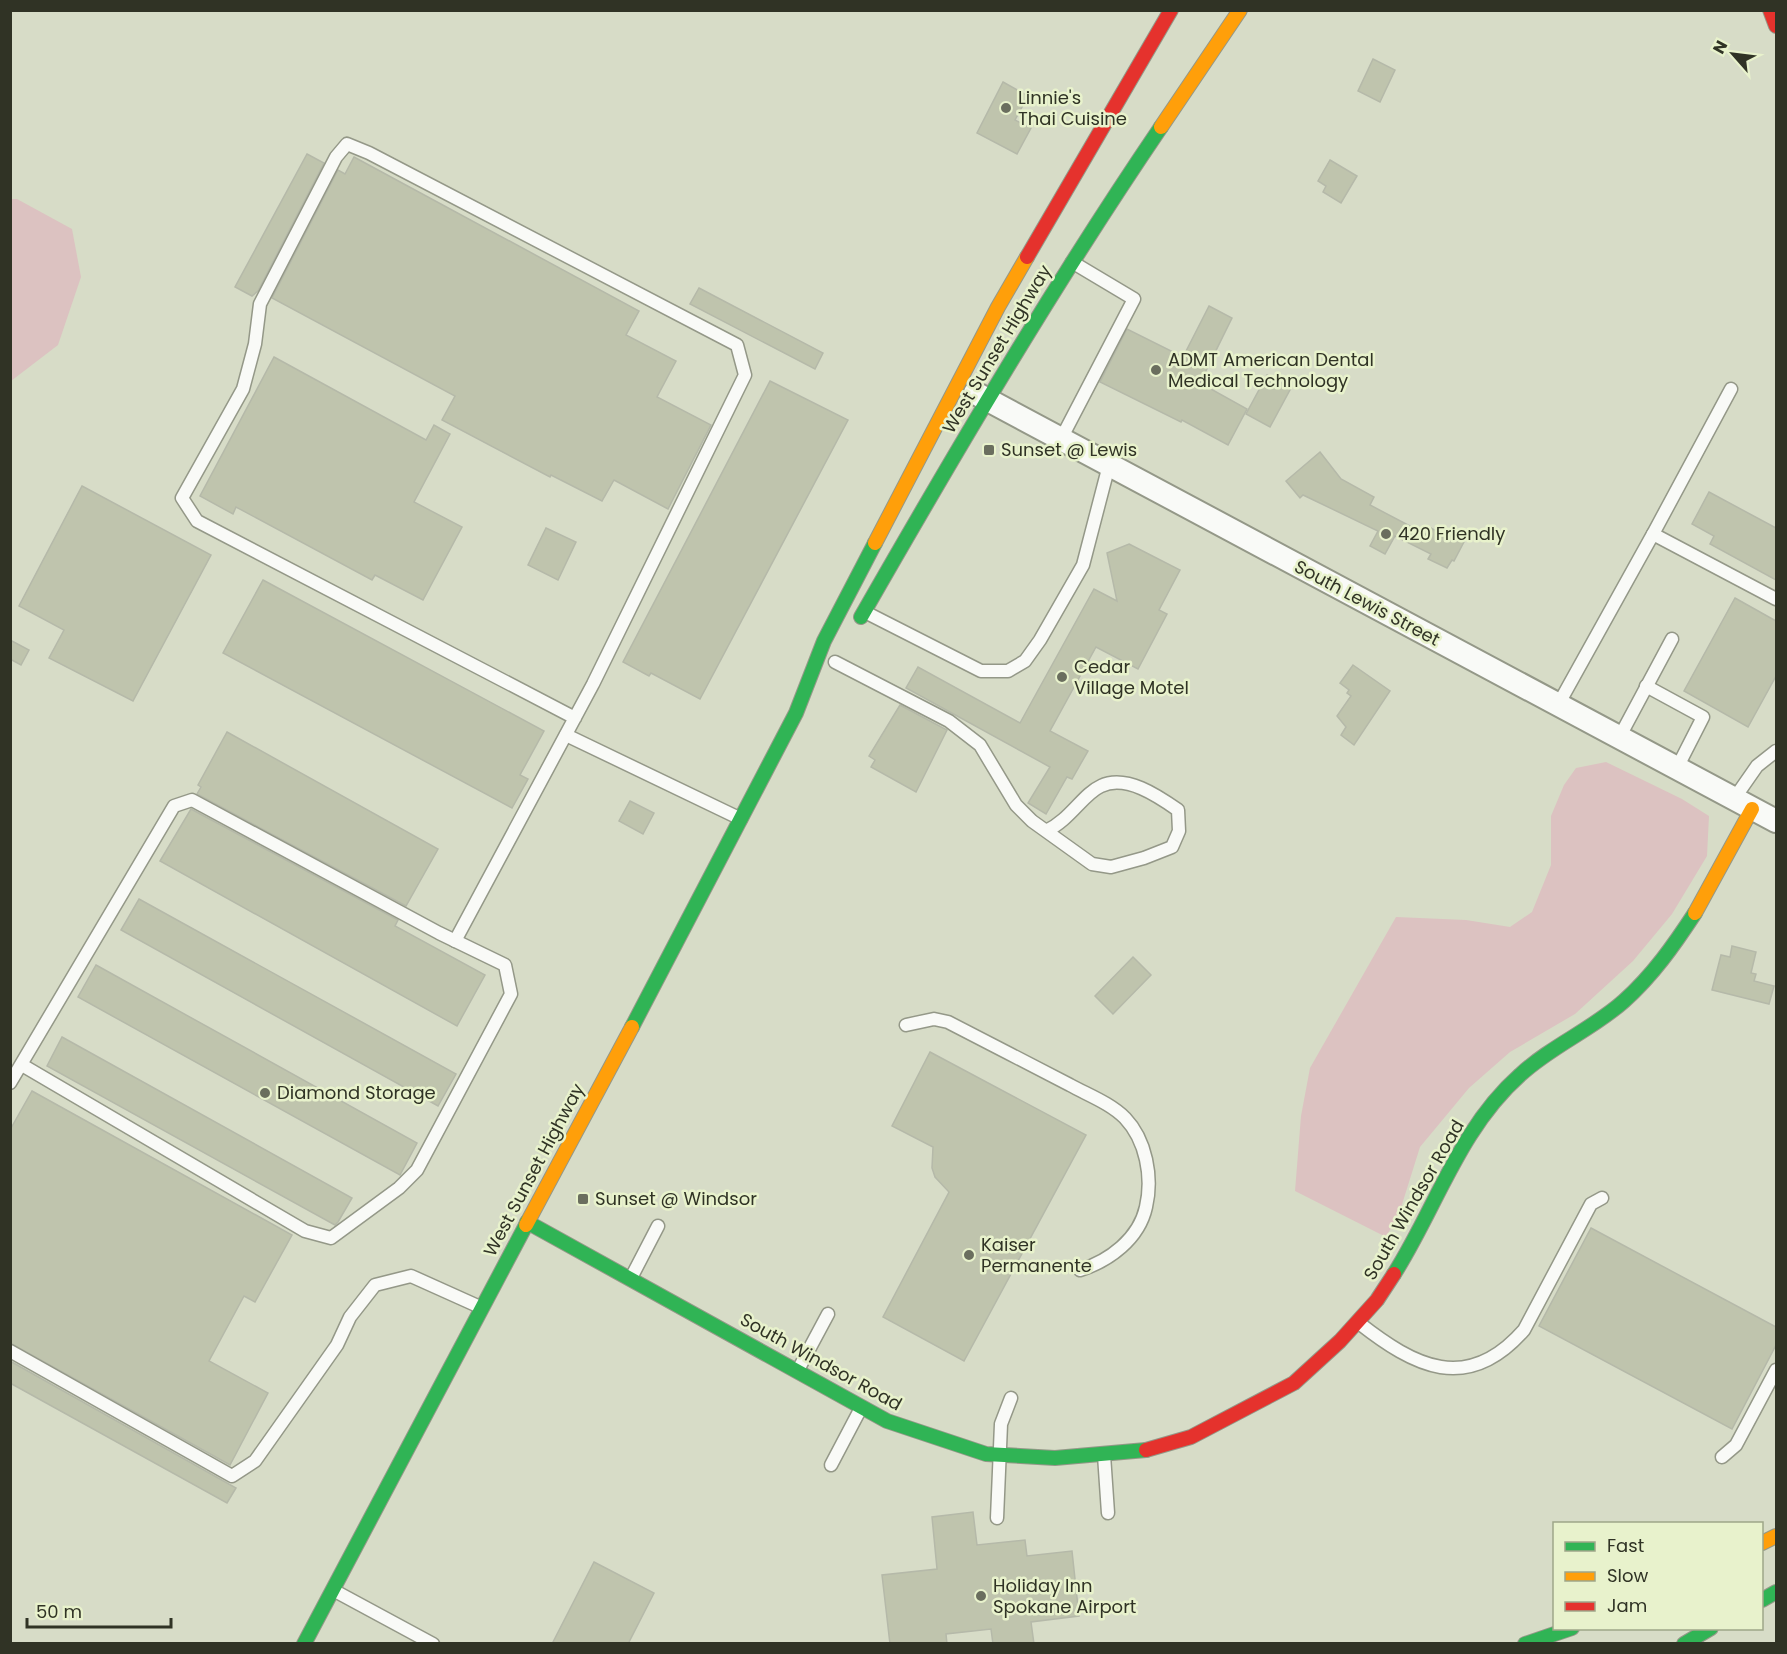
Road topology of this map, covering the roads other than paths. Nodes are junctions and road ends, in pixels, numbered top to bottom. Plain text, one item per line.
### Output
1 (1171, 10) edge
2 (1239, 10) edge
3 (1770, 10) edge
4 (1776, 26) edge
5 (1072, 262) junction
6 (957, 384) junction
7 (1731, 389) dead end
8 (988, 400) junction
9 (1061, 439) junction
10 (1108, 465) junction
11 (1653, 534) junction
12 (1776, 599) edge
13 (864, 612) junction
14 (855, 627) dead end
15 (1672, 639) dead end
16 (832, 667) joint
17 (1646, 686) junction
18 (1558, 705) junction
19 (796, 713) junction
20 (575, 718) junction
21 (566, 735) junction
22 (1619, 738) junction
23 (1776, 751) edge
24 (1677, 768) junction
25 (1743, 804) junction
26 (742, 819) junction
27 (1776, 821) edge
28 (1046, 831) junction
29 (455, 940) junction
30 (906, 1025) dead end
31 (21, 1065) junction
32 (10, 1083) edge
33 (1602, 1198) dead end
34 (527, 1222) junction
35 (658, 1226) dead end
36 (1080, 1270) dead end
37 (631, 1278) junction
38 (481, 1307) junction
39 (828, 1314) dead end
40 (1358, 1322) junction
41 (10, 1351) edge
42 (1776, 1370) edge
43 (797, 1371) junction
44 (1011, 1398) dead end
45 (862, 1407) junction
46 (999, 1455) junction
47 (1104, 1455) junction
48 (1722, 1457) dead end
49 (831, 1465) dead end
50 (1108, 1513) dead end
51 (997, 1518) dead end
52 (332, 1590) junction
53 (1569, 1630) edge
54 (1709, 1630) edge
55 (304, 1644) edge
56 (433, 1644) edge
57 (1525, 1644) edge
58 (1683, 1644) edge

1 - 6 main road, West Sunset Highway
2 - 5 main road, West Sunset Highway
3 - 4 main road
5 - 8 main road, West Sunset Highway
5 - 9 lane
6 - 8 street, South Lewis Street
6 - 19 main road, West Sunset Highway
7 - 11 lane
8 - 9 street, South Lewis Street
8 - 13 main road, West Sunset Highway
9 - 10 street, South Lewis Street
10 - 13 lane
10 - 18 street, South Lewis Street
11 - 12 lane
11 - 18 lane
13 - 14 main road, West Sunset Highway
15 - 17 lane
16 - 19 main road, West Sunset Highway
16 - 28 lane
17 - 22 lane
17 - 24 lane
18 - 22 street, South Lewis Street
19 - 26 main road, West Sunset Highway
20 - 20 lane
20 - 21 lane
21 - 26 lane
21 - 29 lane
22 - 24 street, South Lewis Street
23 - 25 lane
24 - 25 street, South Lewis Street
25 - 27 street, South Lewis Street
25 - 40 main road, South Windsor Road
26 - 34 main road, West Sunset Highway
28 - 28 lane
29 - 31 lane
29 - 31 lane
30 - 36 lane
31 - 32 lane
33 - 40 lane
34 - 37 main road, South Windsor Road
34 - 38 main road, West Sunset Highway
35 - 37 lane
37 - 43 main road, South Windsor Road
38 - 41 lane
38 - 52 main road, West Sunset Highway
39 - 43 lane
40 - 47 main road, South Windsor Road
42 - 48 lane
43 - 45 main road, South Windsor Road
44 - 46 lane
45 - 46 main road, South Windsor Road
45 - 49 lane
46 - 47 main road, South Windsor Road
46 - 51 lane
47 - 50 lane
52 - 55 main road, West Sunset Highway
52 - 56 lane
53 - 57 main road
54 - 58 main road

